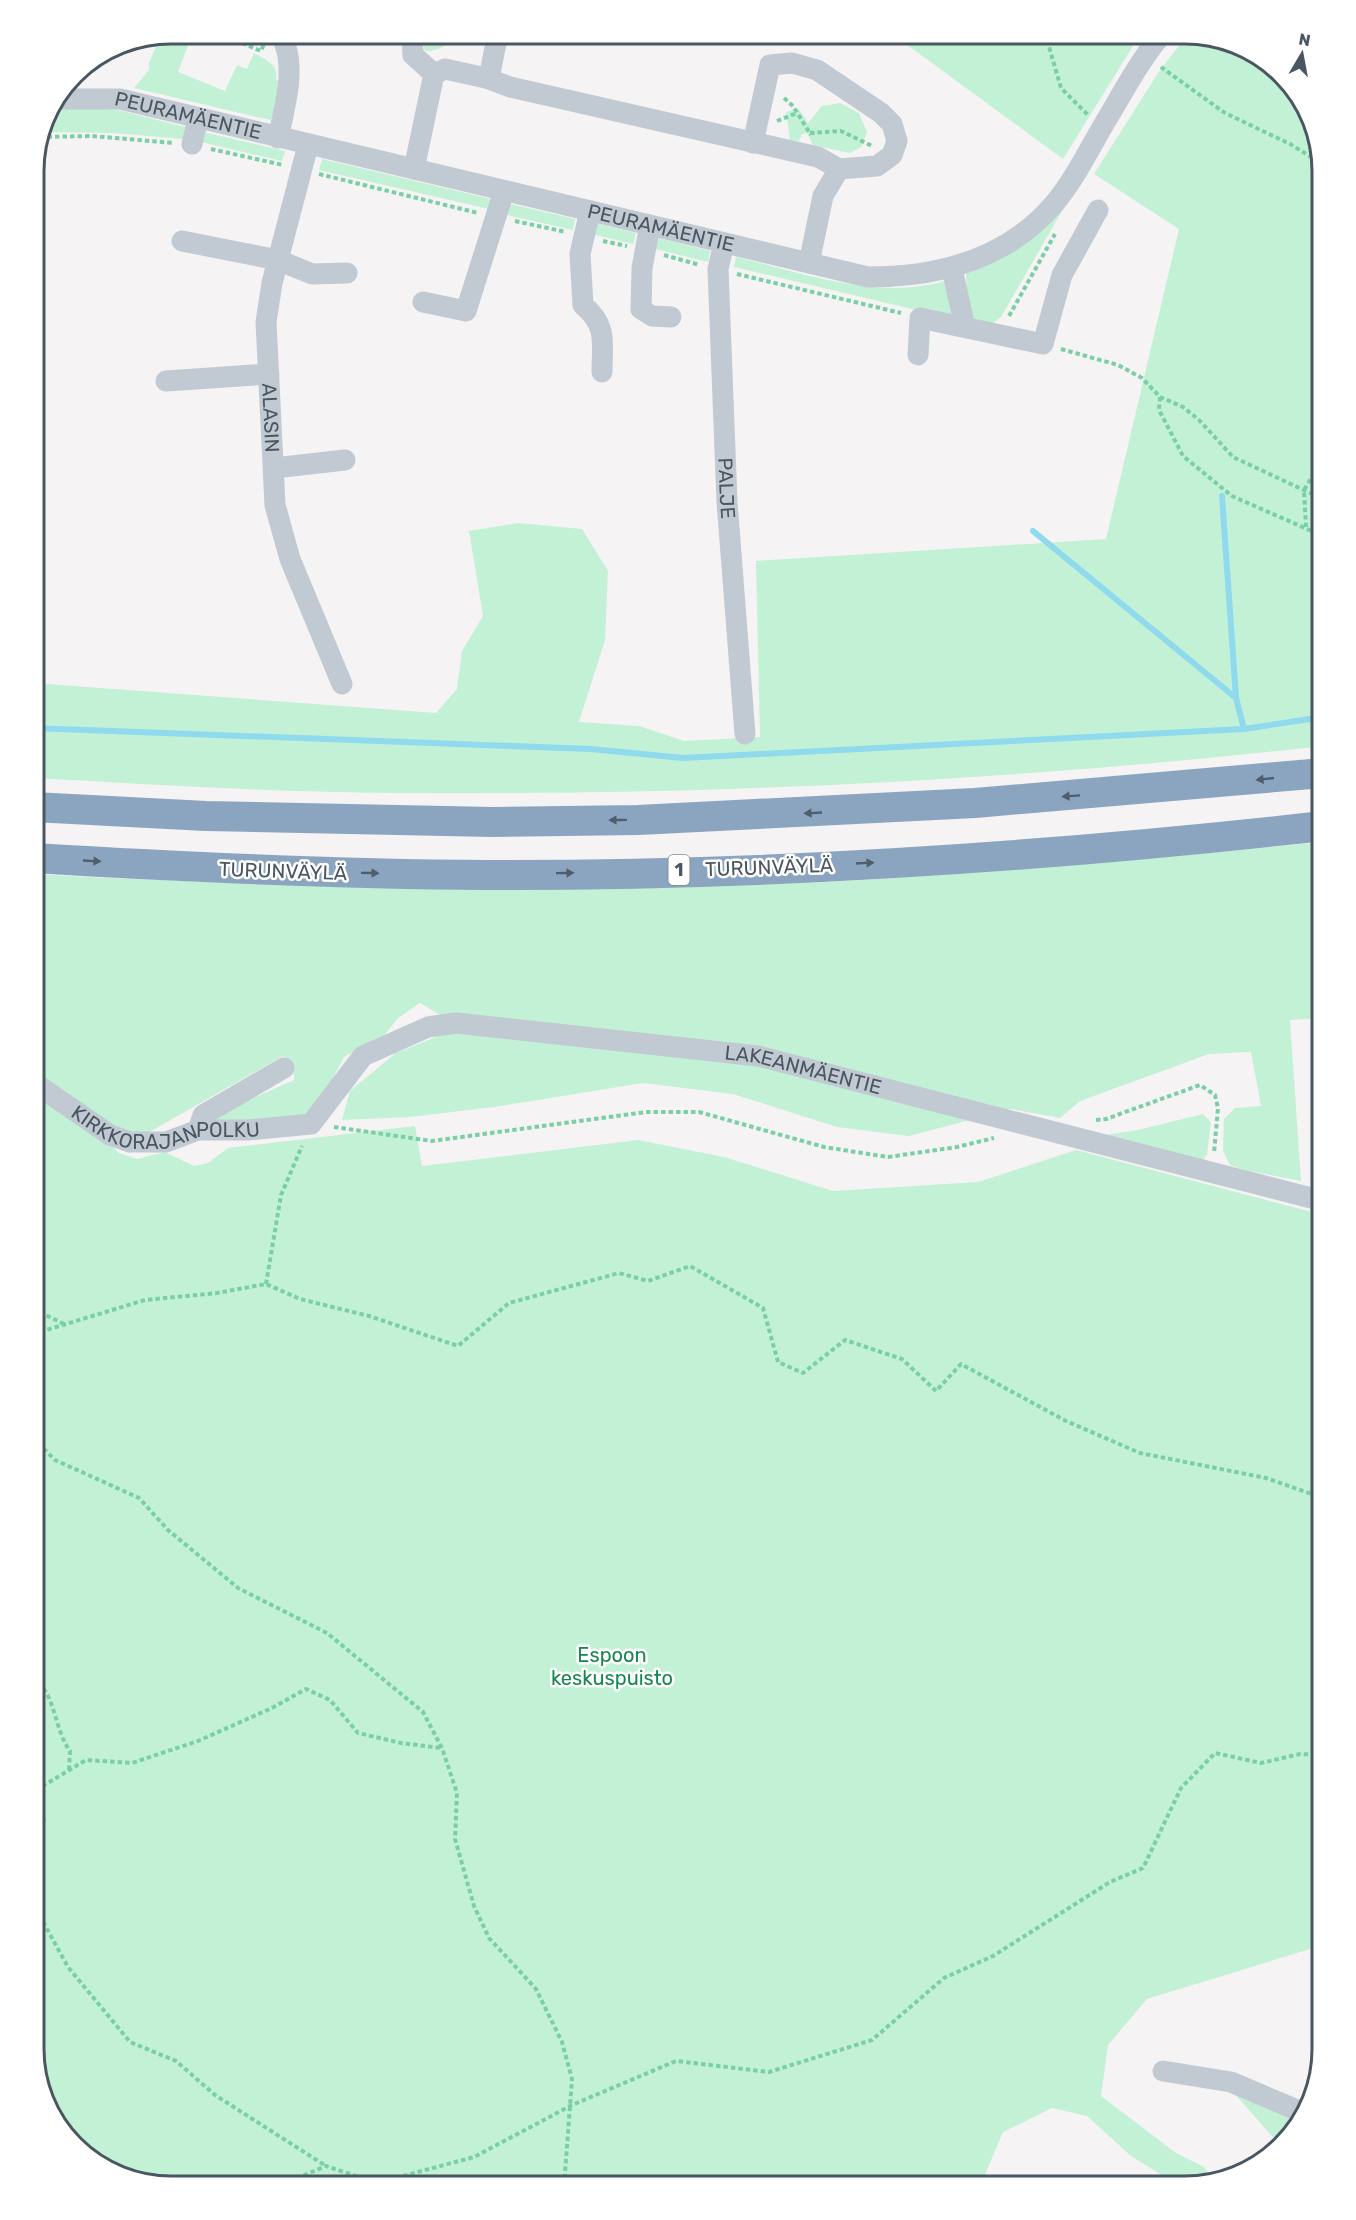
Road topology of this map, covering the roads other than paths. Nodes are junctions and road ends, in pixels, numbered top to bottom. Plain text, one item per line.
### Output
1 (287, 44) edge
2 (412, 44) edge
3 (496, 44) edge
4 (1155, 44) edge
5 (434, 74) junction
6 (486, 78) junction
7 (66, 99) edge
8 (198, 118) junction
9 (278, 138) junction
10 (753, 143) junction
11 (192, 144) dead end
12 (308, 145) junction
13 (414, 169) junction
14 (839, 169) junction
15 (504, 191) junction
16 (1098, 210) dead end
17 (590, 211) junction
18 (650, 225) junction
19 (182, 241) dead end
20 (724, 243) junction
21 (278, 260) junction
22 (809, 263) junction
23 (952, 269) junction
24 (347, 273) dead end
25 (423, 302) dead end
26 (672, 317) dead end
27 (965, 327) junction
28 (918, 355) dead end
29 (602, 372) dead end
30 (269, 374) junction
31 (166, 381) dead end
32 (345, 460) dead end
33 (274, 468) junction
34 (342, 684) dead end
35 (745, 734) dead end
36 (1312, 774) edge
37 (44, 808) edge
38 (1312, 827) edge
39 (44, 859) edge
40 (284, 1068) dead end
41 (44, 1089) edge
42 (310, 1124) joint
43 (198, 1130) junction
44 (1312, 1198) edge
45 (1163, 2071) dead end
46 (1297, 2110) edge

1 - 9 street
2 - 5 street
3 - 6 street
4 - 23 street, PEURAMÄENTIE
5 - 6 street
5 - 13 street
6 - 10 street
7 - 8 street, PEURAMÄENTIE
8 - 9 street, PEURAMÄENTIE
8 - 11 street
9 - 12 street, PEURAMÄENTIE
10 - 14 street
10 - 14 street
12 - 13 street, PEURAMÄENTIE
12 - 21 street, ALASIN
13 - 15 street, PEURAMÄENTIE
14 - 22 street
15 - 17 street, PEURAMÄENTIE
15 - 25 street
16 - 27 street
17 - 18 street, PEURAMÄENTIE
17 - 29 street
18 - 20 street, PEURAMÄENTIE
18 - 26 street
19 - 21 street
20 - 22 street, PEURAMÄENTIE
20 - 35 street, PALJE
21 - 24 street
21 - 30 street, ALASIN
22 - 23 street, PEURAMÄENTIE
23 - 27 street
27 - 28 street
30 - 31 street
30 - 33 street, ALASIN
32 - 33 street
33 - 34 street, ALASIN
36 -> 37 highway
39 -> 38 highway, TURUNVÄYLÄ / 1
40 - 43 street
41 - 43 street, KIRKKORAJANPOLKU
42 - 43 street, KIRKKORAJANPOLKU
42 - 44 street, LAKEANMÄENTIE
45 - 46 street

